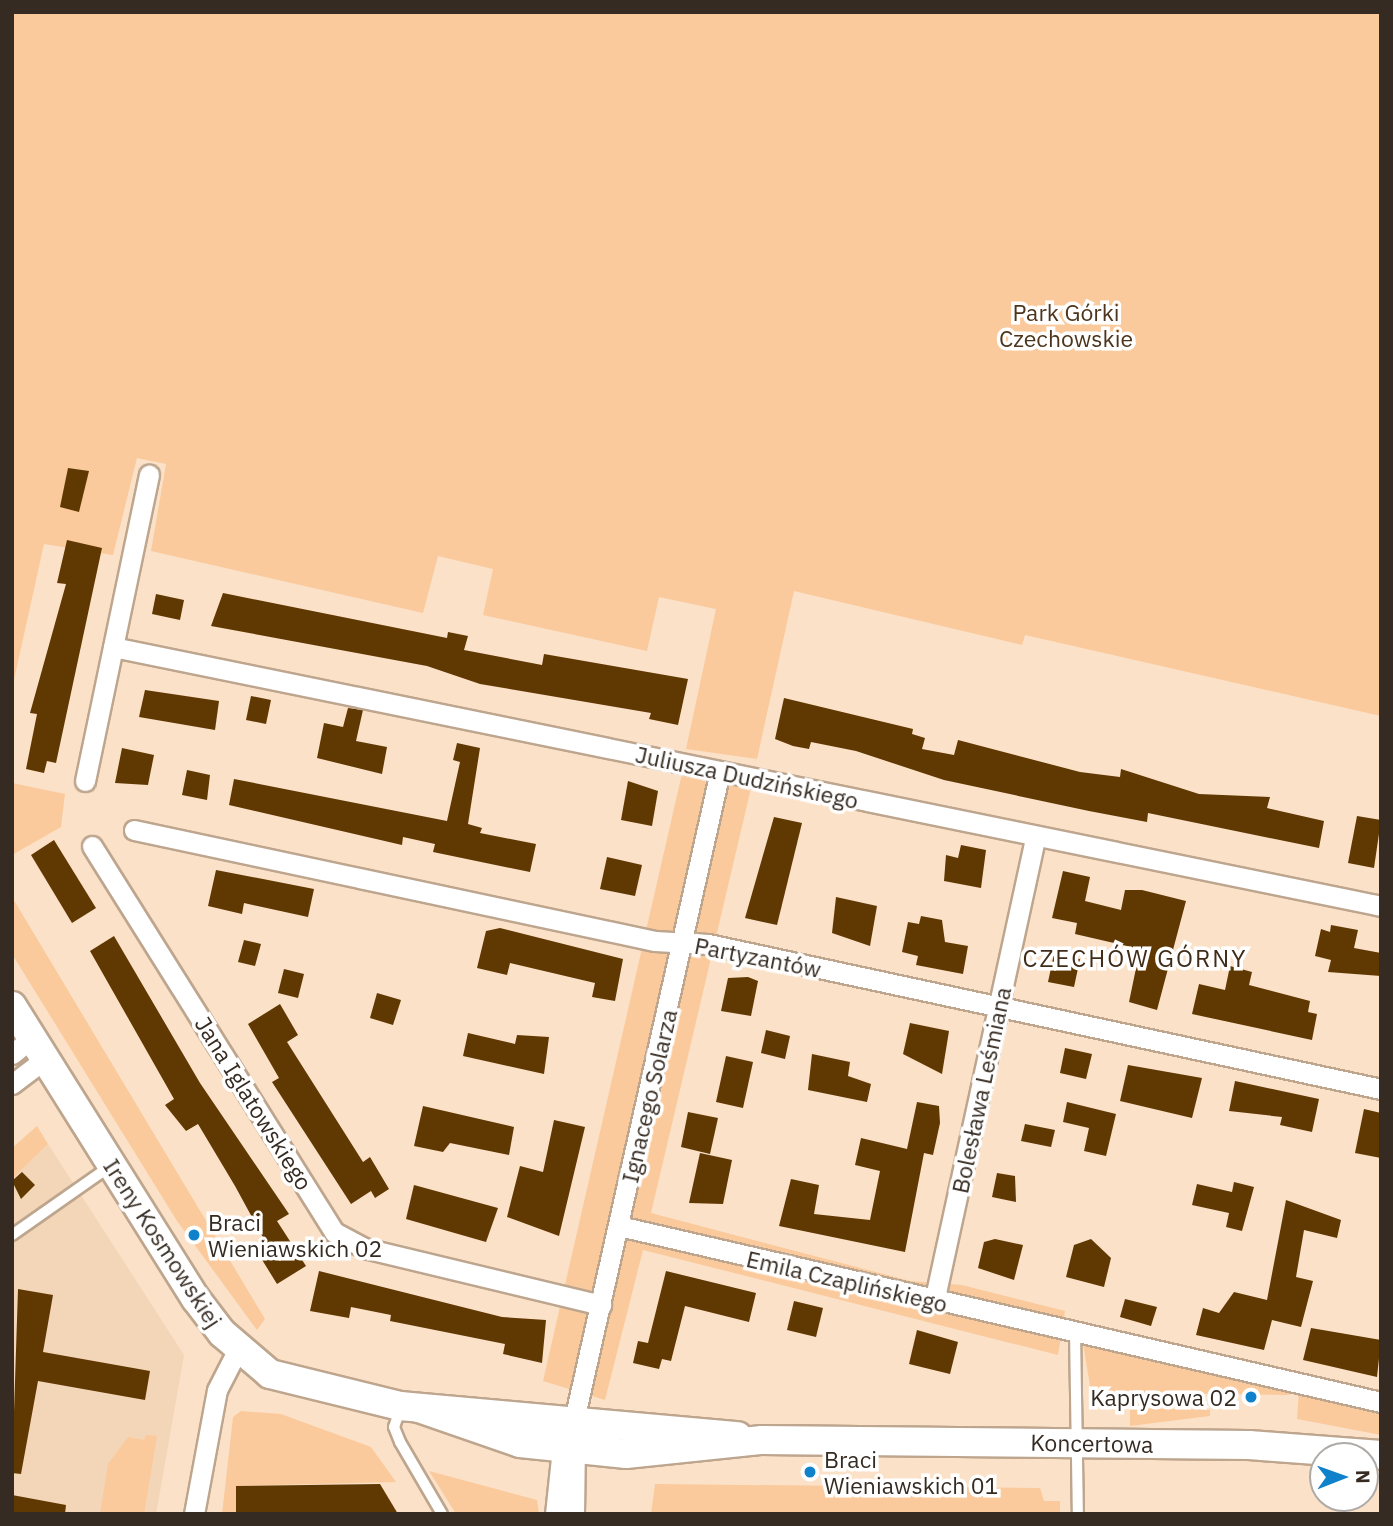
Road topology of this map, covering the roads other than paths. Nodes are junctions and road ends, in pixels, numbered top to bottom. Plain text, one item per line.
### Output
1 (149, 475) dead end
2 (113, 647) junction
3 (720, 771) junction
4 (85, 782) dead end
5 (134, 830) dead end
6 (1035, 837) junction
7 (92, 846) dead end
8 (1381, 906) edge
9 (684, 942) junction
10 (12, 1006) edge
11 (999, 1008) junction
12 (30, 1050) edge
13 (12, 1084) edge
14 (1381, 1089) edge
15 (111, 1165) junction
16 (619, 1226) junction
17 (12, 1235) edge
18 (934, 1302) junction
19 (601, 1305) junction
20 (1075, 1331) junction
21 (238, 1349) junction
22 (1381, 1402) edge
23 (410, 1407) junction
24 (574, 1420) junction
25 (762, 1440) junction
26 (1076, 1443) junction
27 (569, 1449) junction
28 (1381, 1455) edge
29 (194, 1514) edge
30 (442, 1514) edge
31 (555, 1514) edge
32 (574, 1514) edge
33 (1078, 1514) edge

1 - 2 street
2 - 3 street, Juliusza Dudzińskiego
2 - 4 street
3 - 6 street, Juliusza Dudzińskiego
3 - 9 street, Ignacego Solarza
5 - 9 street, Partyzantów
6 - 8 street, Juliusza Dudzińskiego
6 - 11 street, Bolesława Leśmiana
7 - 19 street, Jana Iglatowskiego
9 - 11 street, Partyzantów
9 - 16 street, Ignacego Solarza
10 - 12 street, Ireny Kosmowskiej
11 - 14 street, Partyzantów
11 - 18 street, Bolesława Leśmiana
12 - 13 street
12 - 15 street, Ireny Kosmowskiej
15 - 17 lane
15 - 21 street, Ireny Kosmowskiej
16 - 18 street, Emila Czaplińskiego
16 - 19 street, Ignacego Solarza
18 - 20 street, Emila Czaplińskiego
19 - 24 street, Ignacego Solarza
20 - 22 street, Emila Czaplińskiego
20 - 26 lane
21 - 23 street, Ireny Kosmowskiej
21 - 29 street
23 - 24 street, Ireny Kosmowskiej
23 - 27 street, Ireny Kosmowskiej
23 - 30 lane
24 - 25 street, Koncertowa
24 - 27 street, Ignacego Solarza
25 - 26 street, Koncertowa
25 - 27 street, Koncertowa
26 - 28 street, Koncertowa
26 - 33 lane
27 - 31 street
27 - 32 street

